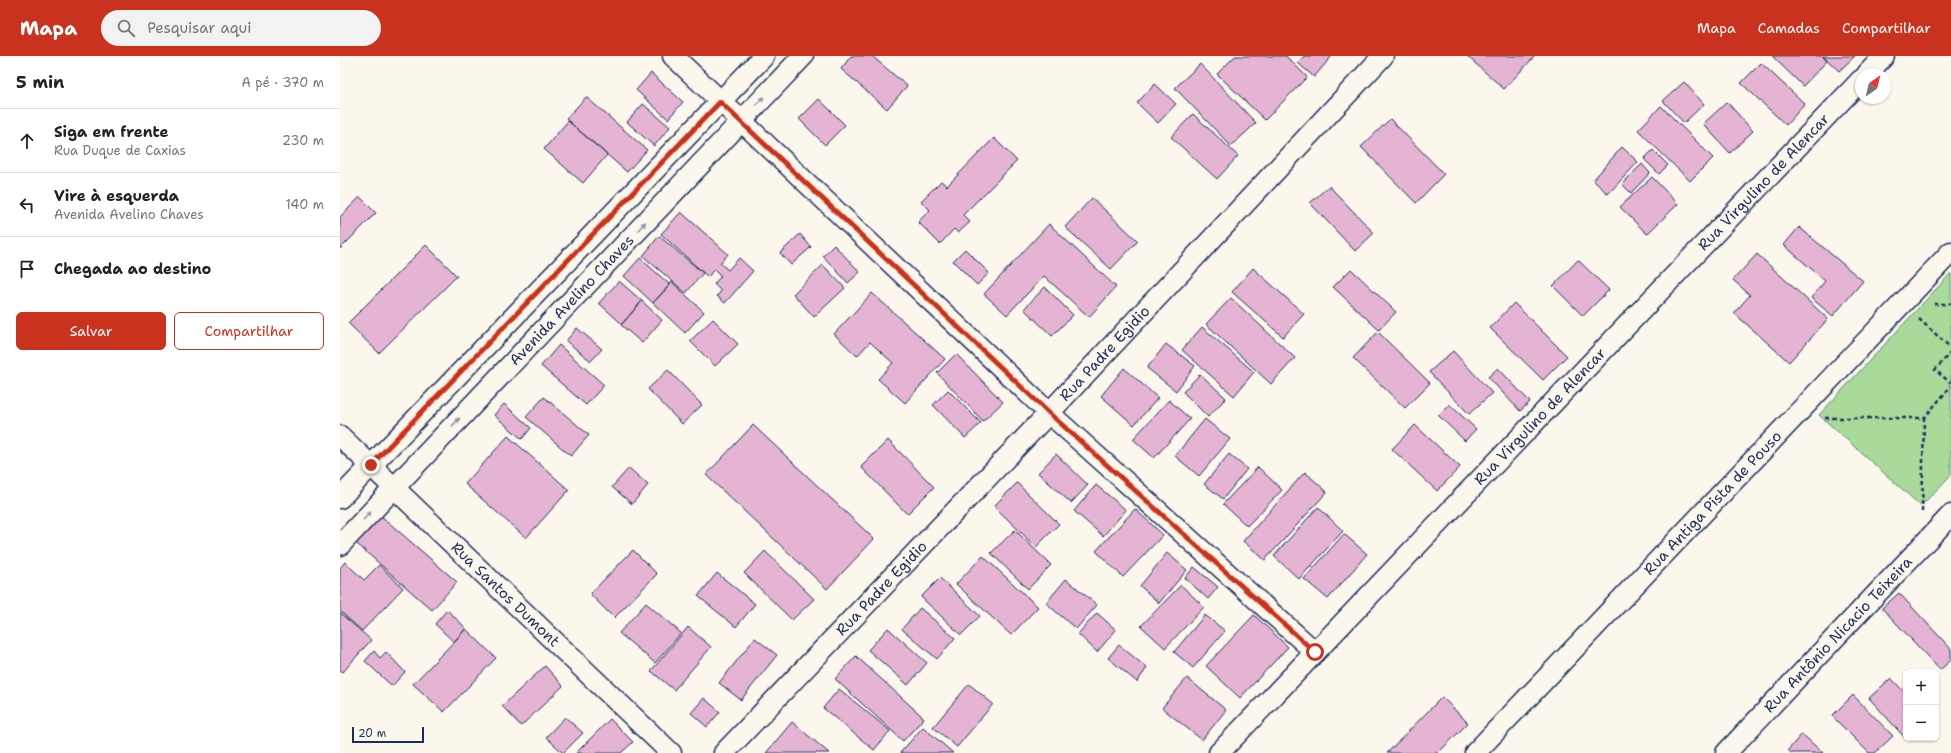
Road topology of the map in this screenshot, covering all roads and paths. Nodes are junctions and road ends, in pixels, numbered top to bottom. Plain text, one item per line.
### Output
1 (673, 56) edge
2 (764, 56) edge
3 (804, 56) edge
4 (1383, 56) edge
5 (1884, 56) edge
6 (1873, 68) edge
7 (1855, 86) edge
8 (720, 102) junction
9 (740, 121) junction
10 (1951, 252) edge
11 (1902, 304) junction
12 (1951, 348) edge
13 (1951, 352) edge
14 (1951, 384) edge
15 (1049, 413) junction
16 (1793, 418) junction
17 (1924, 418) junction
18 (340, 436) edge
19 (371, 465) junction
20 (394, 487) junction
21 (340, 498) edge
22 (1947, 527) edge
23 (340, 545) edge
24 (1921, 547) junction
25 (1315, 652) junction
26 (671, 753) edge
27 (724, 753) edge
28 (1219, 753) edge
29 (1474, 753) edge
30 (1726, 753) edge

1 - 8 street
2 - 8 street, Avenida Avelino Chaves
9 -> 3 street, Avenida Avelino Chaves
4 - 15 street, Rua Padre Egidio
5 - 6 street
7 - 25 street, Rua Virgulino de Alencar
8 - 9 street
8 - 19 street, Avenida Avelino Chaves
9 - 15 street
20 -> 9 street, Avenida Avelino Chaves
10 - 11 street, Rua Antiga Pista de Pouso
11 - 12 path
11 - 16 street, Rua Antiga Pista de Pouso
13 - 14 path
14 - 17 path
15 - 25 street
15 - 27 street, Rua Padre Egidio
16 - 17 path
16 - 29 street, Rua Antiga Pista de Pouso
17 - 24 path
18 - 19 street, Rua Santos Dumont
19 - 20 street, Rua Santos Dumont
19 - 21 street, Avenida Avelino Chaves
23 -> 20 street, Avenida Avelino Chaves
20 - 26 street, Rua Santos Dumont
22 - 24 street, Rua Antônio Nicacio Teixeira
24 - 30 street, Rua Antônio Nicacio Teixeira
25 - 28 street, Rua Virgulino de Alencar

